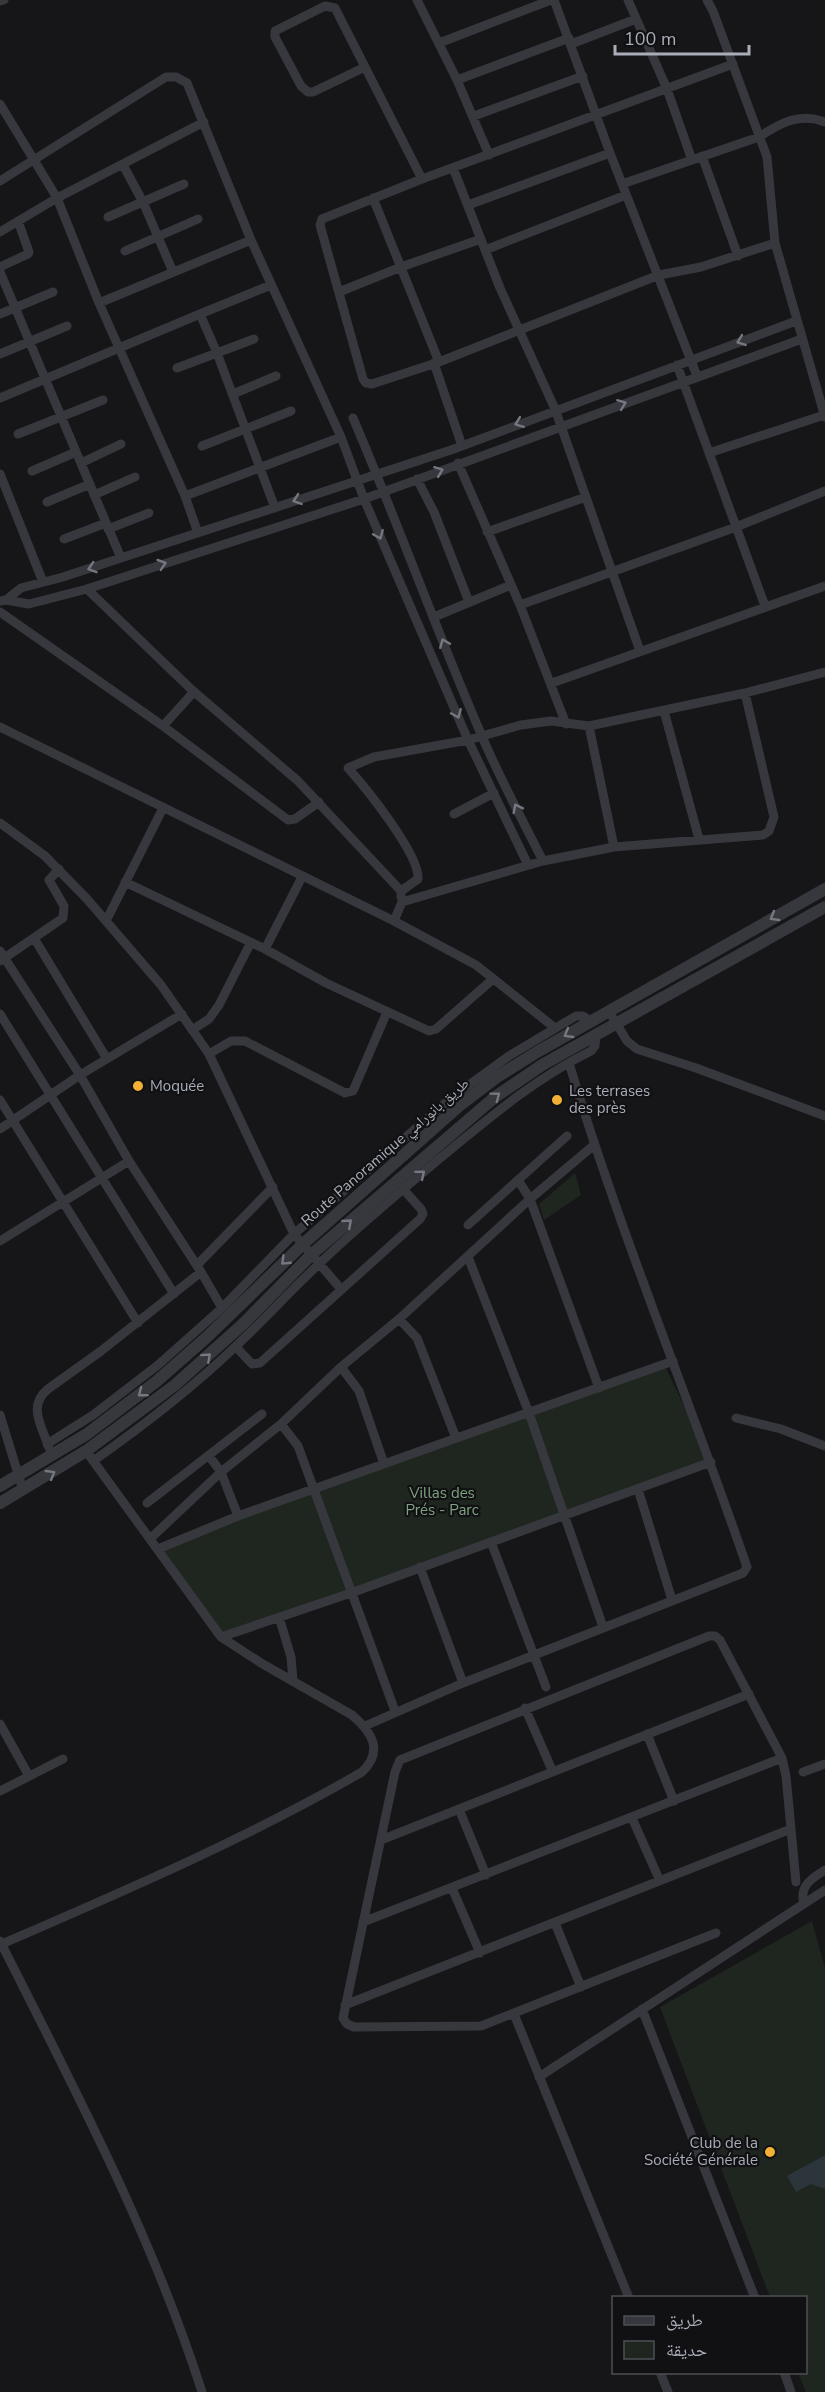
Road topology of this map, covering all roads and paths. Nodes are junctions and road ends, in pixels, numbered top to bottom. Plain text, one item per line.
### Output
1 (417, 0) edge
2 (553, 0) edge
3 (628, 0) edge
4 (707, 0) edge
5 (636, 19) junction
6 (570, 41) junction
7 (439, 43) junction
8 (733, 64) junction
9 (365, 67) junction
10 (582, 76) junction
11 (457, 80) junction
12 (667, 89) junction
13 (0, 104) edge
14 (474, 116) junction
15 (597, 116) junction
16 (825, 122) edge
17 (204, 123) junction
18 (759, 136) junction
19 (610, 153) junction
20 (489, 155) junction
21 (702, 156) junction
22 (35, 159) junction
23 (692, 160) junction
24 (123, 165) junction
25 (453, 168) junction
26 (422, 179) junction
27 (0, 181) edge
28 (184, 184) dead end
29 (622, 184) junction
30 (626, 195) junction
31 (57, 198) junction
32 (373, 198) junction
33 (142, 202) junction
34 (468, 206) junction
35 (108, 217) dead end
36 (198, 219) dead end
37 (18, 221) junction
38 (0, 232) edge
39 (158, 237) junction
40 (481, 239) junction
41 (251, 240) junction
42 (775, 243) junction
43 (485, 250) junction
44 (125, 251) dead end
45 (738, 256) junction
46 (0, 267) edge
47 (401, 267) junction
48 (0, 272) edge
49 (173, 272) junction
50 (659, 275) junction
51 (271, 285) junction
52 (53, 292) dead end
53 (339, 292) junction
54 (99, 303) junction
55 (15, 308) junction
56 (0, 314) edge
57 (200, 314) junction
58 (796, 321) junction
59 (67, 327) dead end
60 (519, 330) junction
61 (254, 339) dead end
62 (802, 339) junction
63 (29, 341) junction
64 (119, 348) junction
65 (217, 353) junction
66 (0, 354) edge
67 (690, 360) junction
68 (437, 362) junction
69 (677, 365) junction
70 (177, 368) dead end
71 (276, 376) dead end
72 (697, 376) junction
73 (46, 379) junction
74 (683, 381) junction
75 (233, 394) junction
76 (0, 398) edge
77 (103, 400) dead end
78 (555, 409) junction
79 (291, 411) dead end
80 (825, 416) edge
81 (62, 417) junction
82 (353, 418) dead end
83 (561, 427) junction
84 (246, 429) junction
85 (18, 434) dead end
86 (341, 437) junction
87 (121, 444) dead end
88 (202, 446) dead end
89 (462, 446) junction
90 (76, 452) junction
91 (709, 453) junction
92 (81, 463) junction
93 (458, 463) junction
94 (260, 469) junction
95 (32, 471) dead end
96 (0, 474) edge
97 (377, 475) junction
98 (135, 477) dead end
99 (417, 479) junction
100 (357, 480) junction
101 (90, 484) junction
102 (825, 491) edge
103 (384, 492) junction
104 (94, 495) junction
105 (185, 496) junction
106 (586, 497) junction
107 (364, 499) junction
108 (47, 502) dead end
109 (275, 508) junction
110 (149, 513) dead end
111 (107, 526) junction
112 (736, 527) junction
113 (487, 532) junction
114 (198, 533) junction
115 (64, 539) dead end
116 (121, 558) junction
117 (612, 571) junction
118 (43, 582) junction
119 (511, 585) junction
120 (825, 585) edge
121 (87, 589) junction
122 (3, 600) edge
123 (469, 602) junction
124 (520, 605) junction
125 (765, 606) junction
126 (0, 612) edge
127 (434, 617) junction
128 (640, 651) junction
129 (825, 672) edge
130 (552, 683) junction
131 (192, 690) junction
132 (745, 693) junction
133 (664, 711) junction
134 (566, 724) junction
135 (164, 726) junction
136 (589, 726) junction
137 (0, 727) edge
138 (481, 736) junction
139 (468, 740) junction
140 (494, 794) junction
141 (319, 802) junction
142 (163, 808) junction
143 (454, 814) dead end
144 (0, 823) edge
145 (699, 839) junction
146 (614, 847) junction
147 (543, 861) junction
148 (528, 865) junction
149 (59, 869) junction
150 (302, 877) junction
151 (125, 882) junction
152 (825, 889) edge
153 (401, 891) junction
154 (402, 902) junction
155 (825, 907) edge
156 (106, 921) junction
157 (394, 921) junction
158 (34, 938) junction
159 (251, 942) junction
160 (265, 949) junction
161 (2, 957) edge
162 (493, 979) junction
163 (609, 1011) junction
164 (387, 1012) junction
165 (0, 1014) edge
166 (182, 1014) junction
167 (591, 1021) junction
168 (616, 1023) junction
169 (555, 1028) junction
170 (192, 1030) junction
171 (596, 1035) junction
172 (208, 1054) junction
173 (106, 1059) junction
174 (569, 1063) junction
175 (80, 1075) junction
176 (51, 1096) junction
177 (0, 1100) edge
178 (825, 1116) edge
179 (13, 1121) junction
180 (0, 1129) edge
181 (567, 1136) dead end
182 (594, 1145) junction
183 (129, 1161) junction
184 (102, 1177) junction
185 (518, 1180) junction
186 (273, 1187) junction
187 (403, 1189) junction
188 (530, 1199) junction
189 (63, 1202) junction
190 (468, 1225) dead end
191 (299, 1239) junction
192 (0, 1241) edge
193 (468, 1257) junction
194 (316, 1258) junction
195 (199, 1269) junction
196 (340, 1288) junction
197 (174, 1294) junction
198 (222, 1308) junction
199 (399, 1319) junction
200 (138, 1323) junction
201 (236, 1347) junction
202 (673, 1361) junction
203 (341, 1367) junction
204 (599, 1389) junction
205 (529, 1413) junction
206 (262, 1414) dead end
207 (0, 1415) edge
208 (736, 1418) dead end
209 (281, 1424) junction
210 (456, 1438) junction
211 (47, 1444) junction
212 (825, 1446) edge
213 (90, 1456) junction
214 (210, 1456) junction
215 (51, 1457) junction
216 (711, 1462) junction
217 (384, 1464) junction
218 (221, 1472) junction
219 (18, 1476) junction
220 (1, 1484) edge
221 (314, 1489) junction
222 (638, 1489) junction
223 (23, 1490) junction
224 (3, 1501) edge
225 (147, 1503) dead end
226 (564, 1515) junction
227 (238, 1516) junction
228 (161, 1529) junction
229 (151, 1539) junction
230 (491, 1542) junction
231 (171, 1543) junction
232 (158, 1549) junction
233 (420, 1567) junction
234 (351, 1593) junction
235 (672, 1600) junction
236 (279, 1617) junction
237 (603, 1627) junction
238 (221, 1636) junction
239 (534, 1655) junction
240 (293, 1681) junction
241 (463, 1683) junction
242 (546, 1687) dead end
243 (749, 1694) junction
244 (525, 1708) junction
245 (395, 1711) junction
246 (0, 1724) edge
247 (365, 1726) junction
248 (647, 1734) junction
249 (782, 1758) junction
250 (63, 1759) dead end
251 (825, 1764) edge
252 (552, 1770) junction
253 (803, 1772) dead end
254 (29, 1776) junction
255 (0, 1791) edge
256 (674, 1801) junction
257 (459, 1809) junction
258 (632, 1818) junction
259 (791, 1829) junction
260 (381, 1840) junction
261 (825, 1870) edge
262 (486, 1875) junction
263 (660, 1881) junction
264 (796, 1882) dead end
265 (452, 1888) junction
266 (825, 1890) edge
267 (804, 1904) junction
268 (363, 1922) junction
269 (555, 1923) junction
270 (716, 1933) dead end
271 (1, 1943) edge
272 (480, 1953) junction
273 (581, 1987) junction
274 (345, 2005) junction
275 (642, 2009) junction
276 (514, 2014) junction
277 (539, 2077) junction
278 (628, 2296) edge
279 (753, 2296) edge
280 (660, 2374) edge
281 (784, 2374) edge
282 (202, 2392) edge
283 (668, 2392) edge
284 (791, 2392) edge

1 - 7 street
2 - 6 street
2 - 7 street
3 - 5 street
4 - 8 street
5 - 6 street
5 - 12 street
6 - 10 street
6 - 11 street
7 - 11 street
8 - 12 street
8 - 18 street
9 - 9 street
9 - 26 street
10 - 14 street
10 - 15 street
11 - 14 street
12 - 15 street
12 - 23 street
13 - 22 street
14 - 20 street
15 - 19 street
15 - 20 street
16 - 18 street
17 - 22 street
17 - 24 street
17 - 41 street
18 - 21 street
18 - 42 street
19 - 29 street
19 - 34 street
20 - 25 street
21 - 23 street
21 - 45 street
22 - 27 street
22 - 31 street
23 - 29 street
24 - 31 street
24 - 33 street
25 - 26 street
25 - 34 street
26 - 32 street
28 - 33 street
29 - 30 street
30 - 43 street
30 - 50 street
31 - 37 street
31 - 54 street
32 - 47 street
32 - 53 street
33 - 35 street
33 - 39 street
34 - 40 street
36 - 39 street
37 - 38 street
37 - 46 street
39 - 44 street
39 - 49 street
40 - 43 street
40 - 47 street
41 - 49 street
41 - 51 street
42 - 45 street
42 - 58 street
43 - 60 street
45 - 50 street
47 - 53 street
47 - 68 street
48 - 55 street
49 - 54 street
50 - 60 street
50 - 67 street
51 - 57 street
51 - 86 street
52 - 55 street
53 - 68 street
54 - 64 street
55 - 56 street
55 - 63 street
57 - 64 street
57 - 65 street
58 - 62 street
58 -> 67 street
59 - 63 street
60 - 68 street
60 - 78 street
61 - 65 street
62 - 72 street
62 - 80 street
63 - 66 street
63 - 73 street
64 - 73 street
64 - 105 street
65 - 70 street
65 - 75 street
67 - 69 street
67 - 72 street
68 - 89 street
69 - 74 street
69 - 78 street
71 - 75 street
72 - 74 street
73 - 76 street
73 - 81 street
83 -> 74 street
74 - 91 street
75 - 84 street
77 - 81 street
78 - 83 street
78 -> 89 street
79 - 84 street
80 - 91 street
81 - 85 street
81 - 90 street
82 - 97 street
83 - 93 street
83 - 106 street
84 - 88 street
84 - 94 street
86 - 94 street
86 - 100 street
87 - 92 street
89 - 97 street
90 - 92 street
90 - 95 street
91 - 112 street
92 - 101 street
99 -> 93 street
93 - 113 street
94 - 105 street
94 - 109 street
96 - 118 street
97 - 100 street
97 - 103 street
98 - 104 street
99 - 103 street
99 - 123 street
100 - 107 street
100 -> 109 street
101 - 104 street
101 - 108 street
102 - 112 street
103 - 107 street
103 - 127 street
104 - 111 street
105 - 114 street
106 - 113 street
106 - 117 street
121 -> 107 street
107 -> 139 street
109 - 114 street
110 - 111 street
111 - 115 street
111 - 116 street
112 - 117 street
112 - 125 street
113 - 119 street
114 - 116 street
116 -> 118 street
117 - 124 street
117 - 128 street
118 - 122 street
119 - 123 street
119 - 124 street
120 - 125 street
121 - 122 street
121 - 131 street
123 - 127 street
124 - 130 street
125 - 128 street
126 - 135 street
138 -> 127 street
128 - 130 street
129 - 132 street
130 - 134 street
131 - 135 street
131 - 141 street
132 - 133 street
132 - 145 street
133 - 136 street
133 - 145 street
134 - 136 street
134 - 138 street
135 - 141 street
136 - 146 street
137 - 142 street
138 - 139 street
147 -> 138 street
139 - 140 street
139 - 153 street
140 - 143 street
140 - 148 street
141 - 153 street
142 - 150 street
142 - 151 street
144 - 149 street
145 - 146 street
146 - 147 street
147 - 148 street
148 - 154 street
149 - 156 street
149 - 158 street
150 - 157 street
150 - 160 street
151 - 156 street
151 - 159 street
152 -> 163 street, Route Panoramique طريق بانورامي
153 - 154 street
154 - 157 street
155 - 168 street, Route Panoramique طريق بانورامي
156 - 166 street
157 - 162 street
158 - 161 street
158 - 173 street
159 - 160 street
159 - 170 street
160 - 164 street
161 - 175 street
162 - 164 street
162 - 169 street
163 - 167 street, Route Panoramique طريق بانورامي
163 - 168 street
164 - 172 street
165 - 176 street
166 - 170 street
166 - 173 street
167 - 169 street
167 -> 191 street, Route Panoramique طريق بانورامي
168 - 171 street, Route Panoramique طريق بانورامي
168 - 178 street
169 - 191 street
170 - 172 street
171 - 174 street
194 -> 171 street, Route Panoramique طريق بانورامي
172 - 186 street
173 - 175 street
174 - 182 street
187 -> 174 street
175 - 176 street
175 - 183 street
176 - 179 street
176 - 184 street
177 - 179 street
179 - 180 street
179 - 189 street
181 - 185 street
182 - 188 street
182 - 202 street
183 - 184 street
183 - 195 street
184 - 189 street
184 - 197 street
185 - 188 street
185 - 190 street
186 - 191 street
186 - 195 street
187 - 194 street
187 - 196 street
188 - 193 street
188 - 204 street
189 - 192 street
189 - 200 street
191 - 194 street
191 - 198 street
191 -> 215 street, Route Panoramique طريق بانورامي
193 - 199 street
193 - 205 street
194 - 196 street
194 - 201 street
213 -> 194 street, Route Panoramique طريق بانورامي
195 - 197 street
195 - 198 street
196 - 201 street
197 - 200 street
198 - 211 street
199 - 203 street
199 - 210 street
200 - 211 street
201 - 213 street
202 - 204 street
202 - 216 street
203 - 209 street
203 - 217 street
204 - 205 street
205 - 210 street
205 - 226 street
206 - 214 street
207 - 219 street
208 - 212 street
209 - 218 street
209 - 221 street
210 - 217 street
211 - 215 street
223 -> 213 street, Route Panoramique طريق بانورامي
213 - 229 street
214 - 218 street
214 - 225 street
215 - 219 street, Route Panoramique طريق بانورامي
216 - 222 street
216 - 235 street
217 - 221 street
218 - 227 street
218 - 228 street
219 - 220 street, Route Panoramique طريق بانورامي
219 - 223 street
220 - 224 street
221 - 227 street
221 - 234 street
222 - 226 street
222 - 235 street
223 - 224 street, Route Panoramique طريق بانورامي
226 - 230 street
226 - 237 street
227 - 231 street
228 - 229 street
228 - 231 street
229 - 232 street
230 - 233 street
230 - 239 street
231 - 232 street
232 - 238 street
233 - 234 street
233 - 241 street
234 - 236 street
234 - 245 street
235 - 237 street
236 - 238 street
236 - 240 street
237 - 239 street
238 - 240 street
239 - 241 street
239 - 242 street
240 - 247 street
241 - 245 street
243 - 244 street
243 - 248 street
243 - 249 street
244 - 252 street
244 - 260 street
245 - 247 street
246 - 254 street
247 - 271 street
248 - 252 street
248 - 256 street
249 - 256 street
249 - 259 street
250 - 254 street
251 - 253 street
252 - 257 street
254 - 255 street
256 - 258 street
257 - 260 street
257 - 262 street
258 - 262 street
258 - 263 street
259 - 263 street
259 - 264 street
260 - 268 street
261 - 267 street
262 - 265 street
263 - 269 street
265 - 268 street
265 - 272 street
266 - 267 street
267 - 275 street
268 - 274 street
269 - 272 street
269 - 273 street
270 - 273 street
271 - 282 street
272 - 274 street
273 - 276 street
274 - 276 street
275 - 277 street
275 - 279 street
276 - 277 street
277 - 278 street
280 - 283 street
281 - 284 street

